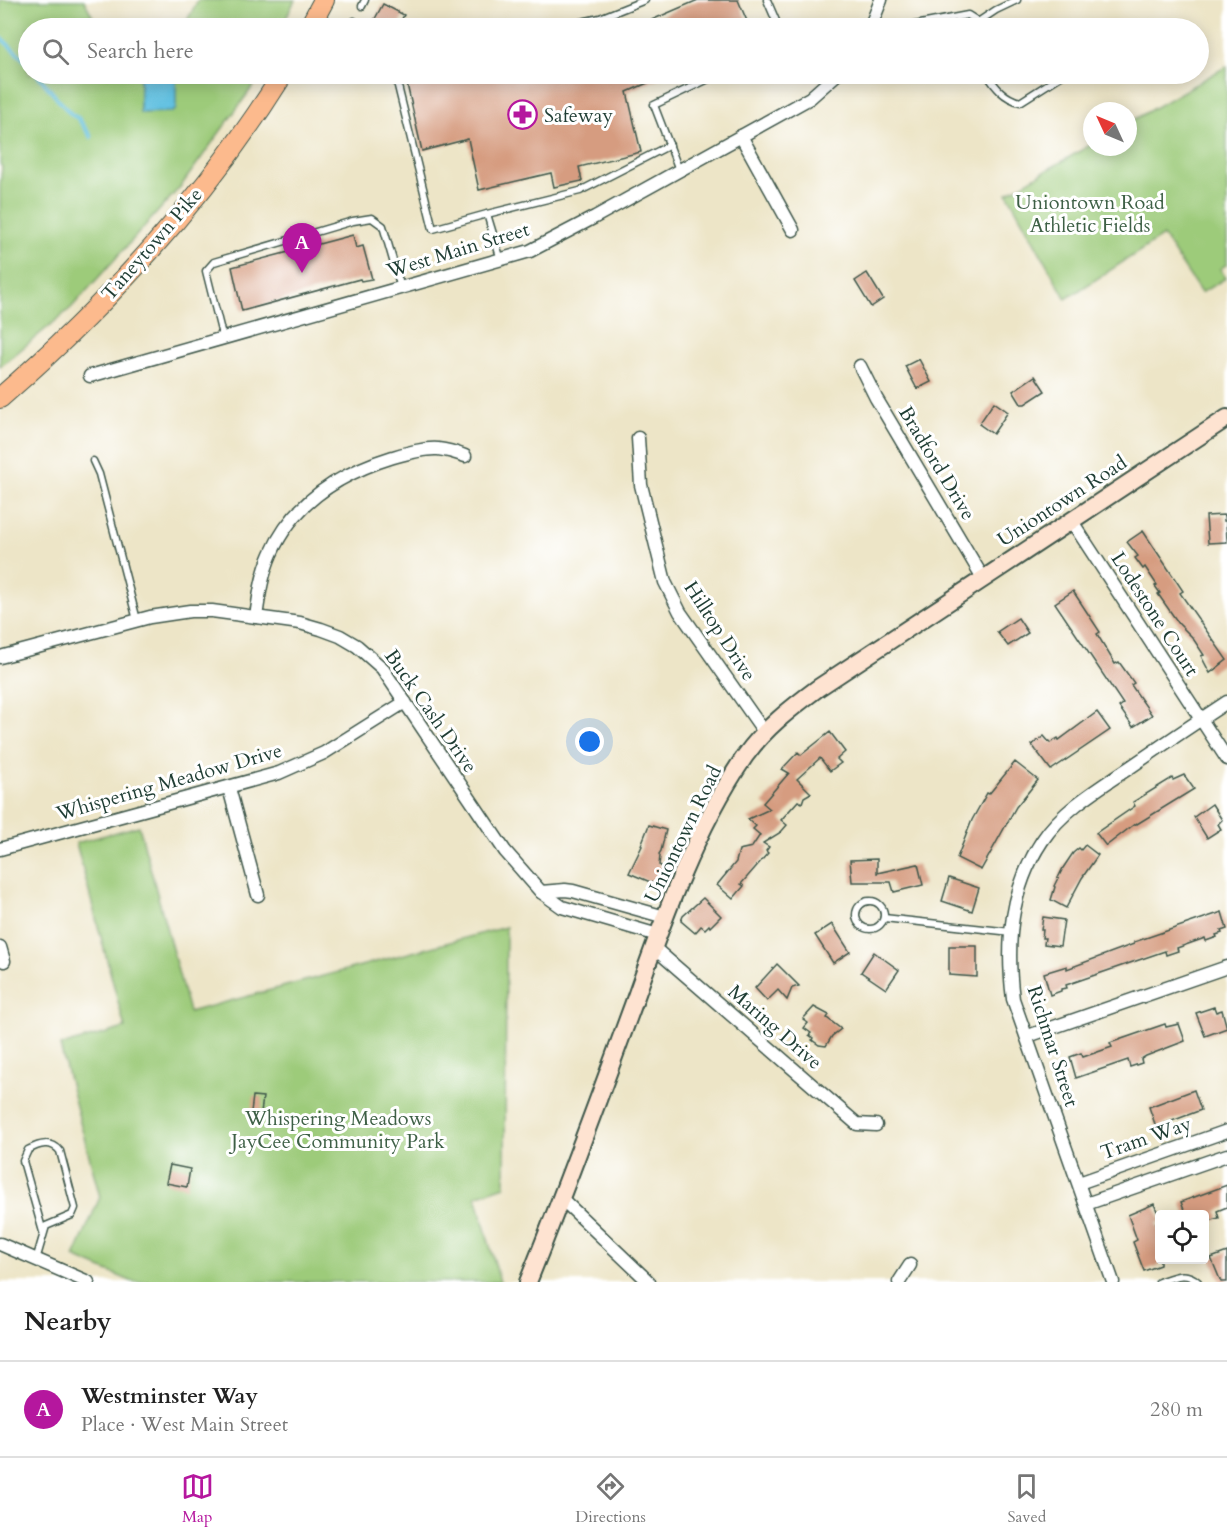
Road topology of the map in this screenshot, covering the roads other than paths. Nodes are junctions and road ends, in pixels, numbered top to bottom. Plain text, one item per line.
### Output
1 (324, 0) edge
2 (645, 0) edge
3 (766, 0) edge
4 (881, 0) edge
5 (1017, 0) edge
6 (314, 18) edge
7 (600, 18) edge
8 (774, 18) edge
9 (874, 18) edge
10 (952, 18) edge
11 (973, 18) edge
12 (985, 18) edge
13 (276, 84) edge
14 (397, 84) edge
15 (698, 84) edge
16 (826, 84) edge
17 (994, 84) edge
18 (1048, 84) edge
19 (741, 136) junction
20 (670, 146) junction
21 (679, 170) junction
22 (487, 214) junction
23 (793, 230) dead end
24 (502, 260) junction
25 (401, 289) junction
26 (223, 339) junction
27 (860, 366) dead end
28 (90, 376) dead end
29 (0, 398) edge
30 (1227, 418) edge
31 (638, 438) dead end
32 (465, 456) dead end
33 (93, 461) dead end
34 (1071, 520) junction
35 (983, 578) junction
36 (256, 617) junction
37 (137, 620) junction
38 (0, 657) edge
39 (405, 702) junction
40 (1227, 702) edge
41 (1201, 719) junction
42 (765, 733) junction
43 (1227, 759) edge
44 (229, 788) junction
45 (0, 849) edge
46 (541, 892) junction
47 (258, 895) dead end
48 (665, 917) junction
49 (884, 918) junction
50 (1012, 932) junction
51 (656, 941) junction
52 (0, 947) edge
53 (4, 961) dead end
54 (1227, 967) edge
55 (1028, 1036) junction
56 (876, 1125) dead end
57 (1227, 1131) edge
58 (1227, 1155) edge
59 (1079, 1183) junction
60 (562, 1199) junction
61 (1086, 1204) junction
62 (43, 1232) junction
63 (0, 1244) edge
64 (36, 1260) junction
65 (910, 1265) dead end
66 (88, 1282) edge
67 (528, 1282) edge
68 (649, 1282) edge
69 (899, 1282) edge
70 (1113, 1282) edge
71 (1159, 1282) edge
72 (1198, 1282) edge

1 - 6 highway
2 - 7 lane
3 - 8 lane
4 - 9 street
5 - 12 lane
10 - 11 lane
13 - 29 highway, Taneytown Pike
14 - 22 lane
15 - 20 lane
16 - 19 street, West Main Street
17 - 18 lane
19 - 21 street, West Main Street
19 - 23 street
20 - 21 lane
20 - 22 lane
21 - 24 street, West Main Street
22 - 24 lane
24 - 25 street, West Main Street
25 - 26 street, West Main Street
25 - 26 lane
26 - 28 street, West Main Street
27 - 35 street, Bradford Drive
30 - 34 main road, Uniontown Road
31 - 42 street, Hilltop Drive
32 - 36 street
33 - 37 lane
34 - 35 main road, Uniontown Road
34 - 41 street, Lodestone Court
35 - 42 main road, Uniontown Road
36 - 37 street, Buck Cash Drive
36 - 39 street, Buck Cash Drive
37 - 38 street, Buck Cash Drive
39 - 44 street, Whispering Meadow Drive
39 - 46 street, Buck Cash Drive
40 - 41 street, Richmar Street
41 - 43 street, Lodestone Court
41 - 50 street, Richmar Street
42 - 48 main road, Uniontown Road
44 - 45 street, Whispering Meadow Drive
44 - 47 street
46 - 48 street
46 - 51 street, Buck Cash Drive
48 - 51 main road, Uniontown Road
49 - 49 lane
49 - 50 lane
50 - 55 street, Richmar Street
51 - 56 street, Maring Drive
51 - 60 main road, Uniontown Road
52 - 53 street
54 - 55 street
55 - 59 street, Richmar Street
57 - 59 street, Tram Way
58 - 61 street
59 - 61 street, Richmar Street
60 - 67 main road, Uniontown Road
60 - 68 street
61 - 70 street, Richmar Street
62 - 62 lane
62 - 64 lane
63 - 64 street
64 - 66 street
65 - 69 street
71 - 72 lane

